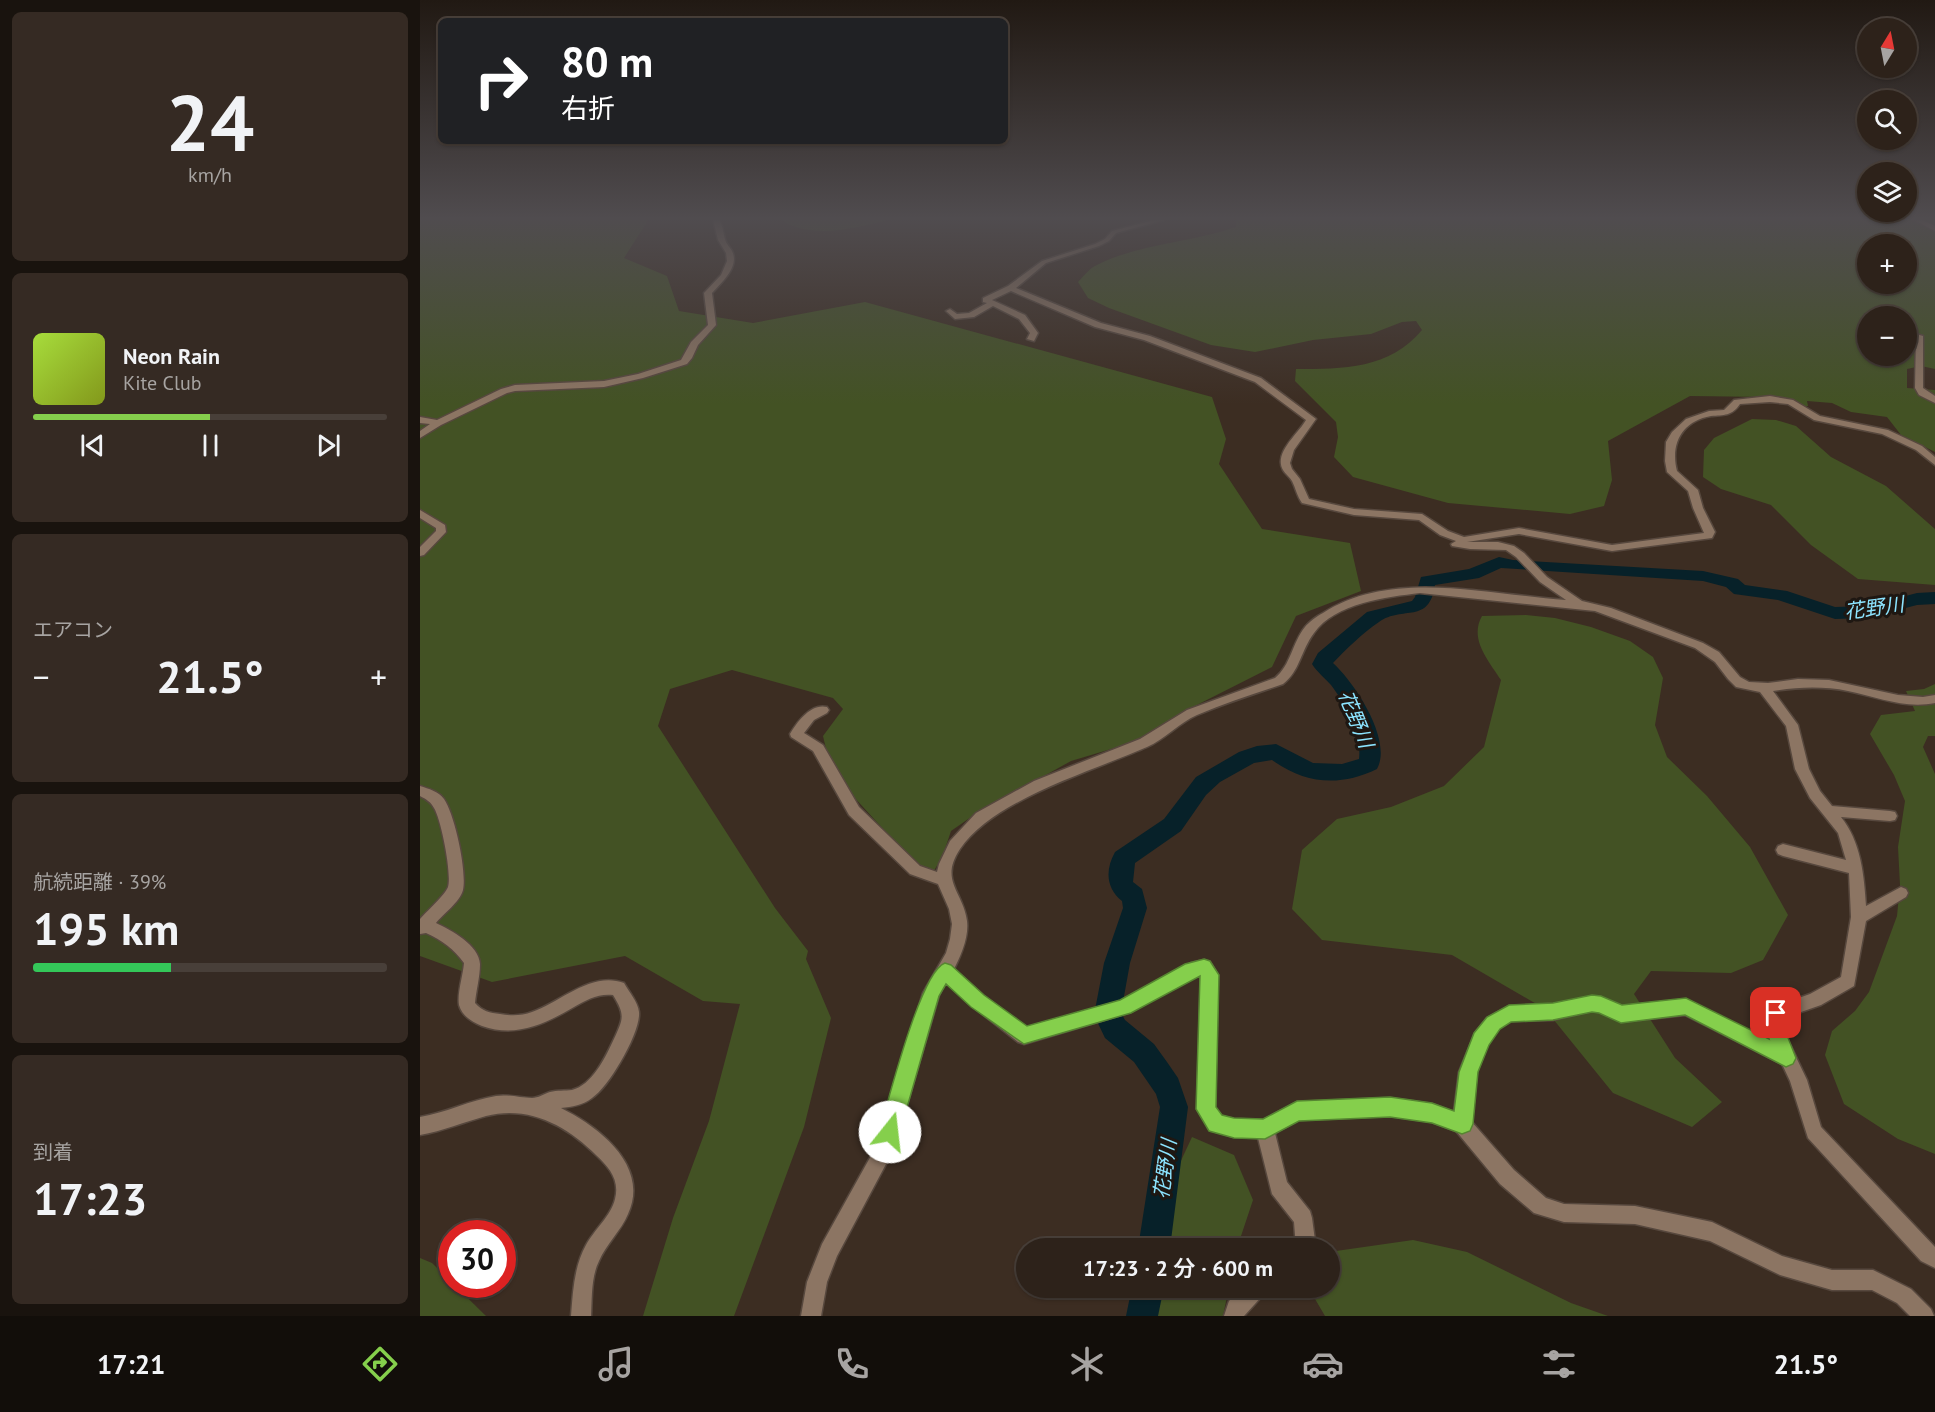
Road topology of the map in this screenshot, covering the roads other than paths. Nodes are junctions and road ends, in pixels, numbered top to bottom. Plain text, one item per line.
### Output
1 (718, 281) edge
2 (1019, 281) edge
3 (1011, 288) junction
4 (992, 304) junction
5 (950, 311) dead end
6 (1919, 336) dead end
7 (1031, 339) dead end
8 (1935, 400) edge
9 (420, 420) edge
10 (438, 423) junction
11 (420, 435) edge
12 (1935, 462) edge
13 (420, 513) edge
14 (1408, 517) junction
15 (420, 553) edge
16 (1578, 603) junction
17 (1764, 688) junction
18 (1935, 699) edge
19 (823, 710) dead end
20 (420, 791) edge
21 (1828, 811) junction
22 (1890, 816) dead end
23 (1783, 850) dead end
24 (1856, 868) junction
25 (943, 880) junction
26 (1901, 893) dead end
27 (1859, 917) junction
28 (422, 927) edge
29 (945, 971) junction
30 (1786, 1058) junction
31 (536, 1107) junction
32 (1462, 1124) junction
33 (420, 1126) edge
34 (1265, 1129) junction
35 (1305, 1238) edge
36 (1935, 1258) edge
37 (1246, 1298) edge
38 (581, 1316) edge
39 (811, 1316) edge
40 (1234, 1316) edge
41 (1924, 1316) edge

1 - 10 street
2 - 3 street
3 - 4 street
3 - 14 street
4 - 5 street
4 - 7 street
6 - 8 street
9 - 10 street
10 - 11 street
12 - 14 street
13 - 15 street
14 - 16 street
16 - 17 street
16 - 25 street
17 - 18 street
17 - 21 street
19 - 25 street
20 - 28 street
21 - 22 street
21 - 24 street
23 - 24 street
24 - 27 street
25 - 29 street
26 - 27 street
27 - 30 street
28 - 31 street
29 - 34 street
29 - 39 street
30 - 32 street
30 - 36 street
31 - 33 street
31 - 38 street
32 - 34 street
32 - 41 street
34 - 35 street
37 - 40 street

